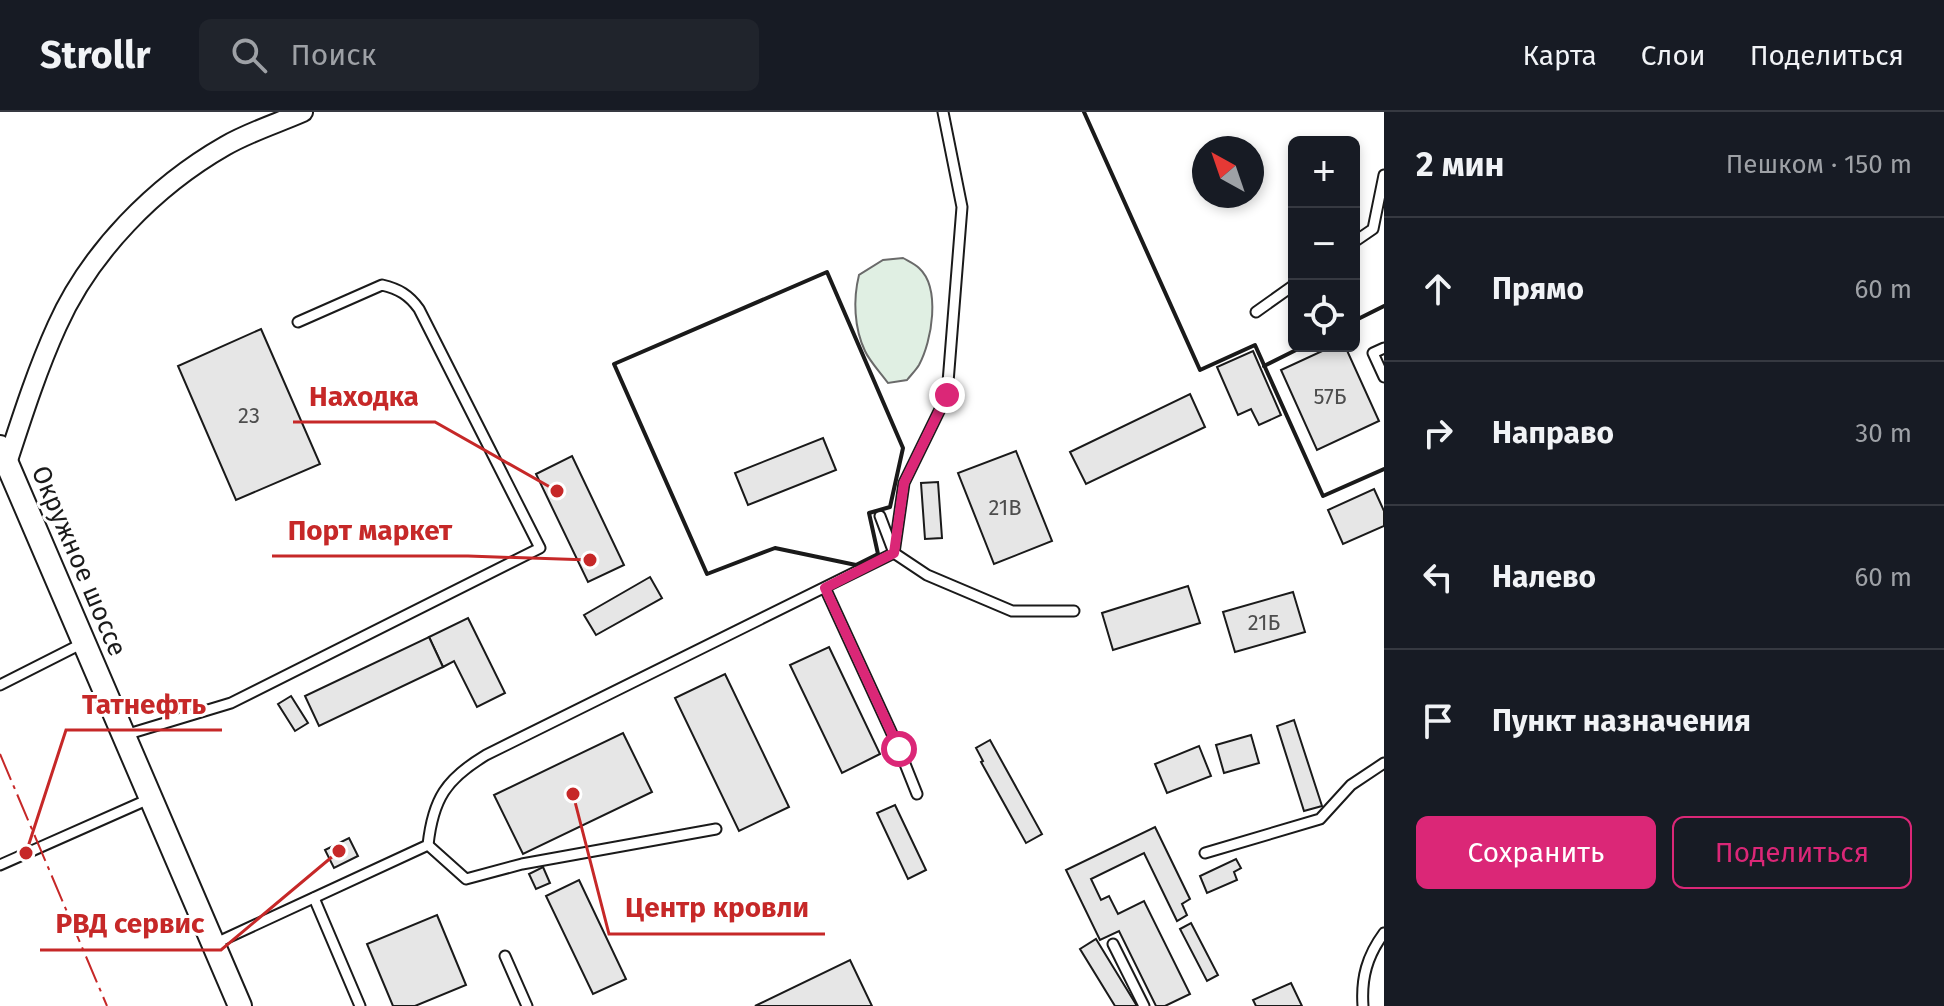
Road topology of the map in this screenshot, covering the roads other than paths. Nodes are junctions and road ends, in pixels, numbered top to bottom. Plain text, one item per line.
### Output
1 (303, 112) edge
2 (943, 112) edge
3 (1384, 175) edge
4 (1360, 238) edge
5 (1288, 289) edge
6 (1256, 312) dead end
7 (298, 322) dead end
8 (1384, 348) edge
9 (1384, 377) edge
10 (3, 455) edge
11 (880, 516) dead end
12 (894, 553) junction
13 (825, 588) junction
14 (1074, 611) dead end
15 (85, 642) junction
16 (0, 685) edge
17 (122, 736) junction
18 (1384, 763) edge
19 (917, 794) dead end
20 (149, 799) junction
21 (716, 829) dead end
22 (428, 845) junction
23 (1205, 853) dead end
24 (0, 865) edge
25 (314, 898) junction
26 (1384, 933) edge
27 (1113, 944) dead end
28 (213, 945) junction
29 (505, 956) dead end
30 (240, 1006) edge
31 (360, 1006) edge
32 (527, 1006) edge
33 (1144, 1006) edge
34 (1363, 1006) edge

1 - 10 street
2 - 12 lane
3 - 4 lane
5 - 6 lane
7 - 17 lane
8 - 9 lane
10 - 15 street, Окружное шоссе
11 - 12 lane
12 - 13 lane
12 - 14 lane
13 - 19 lane
13 - 22 lane
15 - 16 lane
15 - 17 street, Окружное шоссе
17 - 20 street, Окружное шоссе
18 - 23 lane
20 - 24 lane
20 - 28 street, Окружное шоссе
21 - 22 lane
22 - 25 lane
25 - 28 lane
25 - 31 lane
26 - 34 lane
27 - 33 lane
28 - 30 street, Окружное шоссе
29 - 32 lane

